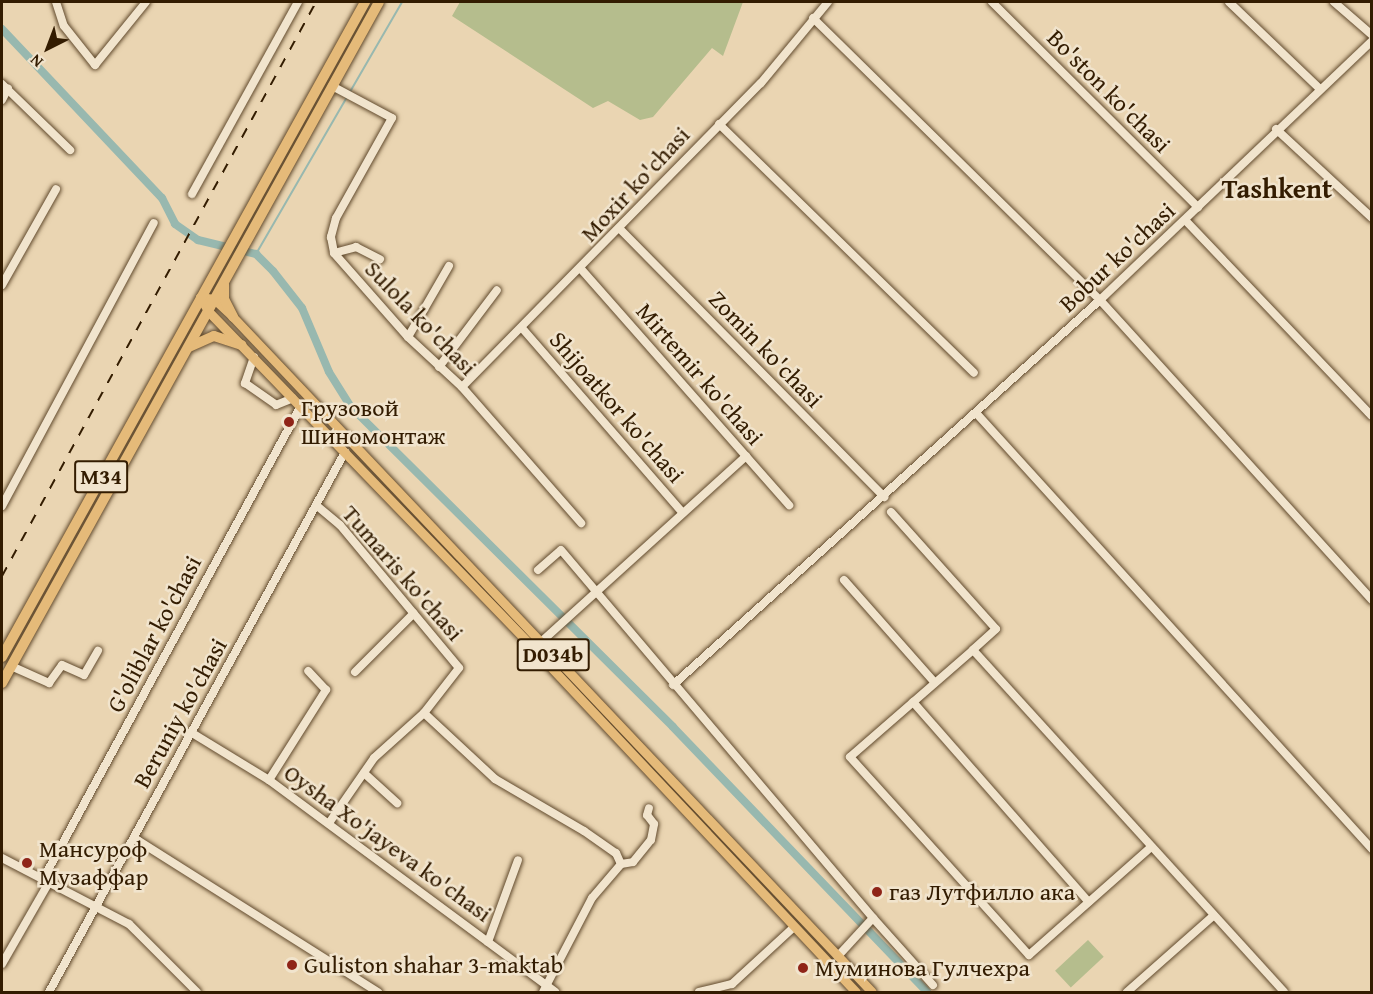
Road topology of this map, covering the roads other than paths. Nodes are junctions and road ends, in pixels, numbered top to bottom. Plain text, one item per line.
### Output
1 (56, 2) edge
2 (146, 2) edge
3 (298, 2) edge
4 (365, 2) edge
5 (380, 2) edge
6 (828, 2) edge
7 (992, 2) edge
8 (1229, 2) edge
9 (1334, 2) edge
10 (813, 18) junction
11 (1371, 35) edge
12 (1371, 41) edge
13 (5, 86) edge
14 (332, 86) junction
15 (1320, 89) junction
16 (2, 100) edge
17 (719, 124) junction
18 (1276, 129) junction
19 (70, 150) dead end
20 (56, 189) dead end
21 (192, 194) dead end
22 (1198, 207) junction
23 (1371, 218) edge
24 (1186, 221) junction
25 (154, 224) dead end
26 (619, 228) junction
27 (334, 253) junction
28 (380, 259) dead end
29 (449, 266) dead end
30 (581, 269) junction
31 (226, 278) junction
32 (2, 285) edge
33 (497, 290) dead end
34 (200, 297) junction
35 (214, 299) junction
36 (1100, 300) junction
37 (208, 311) junction
38 (233, 317) junction
39 (522, 328) junction
40 (408, 337) junction
41 (174, 344) junction
42 (242, 345) junction
43 (187, 349) junction
44 (254, 357) junction
45 (439, 368) junction
46 (974, 373) dead end
47 (462, 387) junction
48 (293, 398) junction
49 (301, 406) junction
50 (976, 414) junction
51 (1371, 416) edge
52 (345, 452) junction
53 (746, 456) junction
54 (884, 497) junction
55 (316, 505) junction
56 (789, 505) dead end
57 (2, 506) edge
58 (682, 512) junction
59 (891, 512) dead end
60 (581, 523) dead end
61 (538, 570) dead end
62 (844, 580) dead end
63 (595, 591) junction
64 (1371, 600) edge
65 (414, 613) junction
66 (541, 642) junction
67 (973, 650) junction
68 (98, 651) dead end
69 (2, 657) edge
70 (11, 666) junction
71 (308, 671) dead end
72 (355, 672) dead end
73 (2, 683) edge
74 (935, 683) junction
75 (673, 685) junction
76 (913, 702) junction
77 (424, 713) junction
78 (192, 733) junction
79 (363, 773) junction
80 (269, 780) junction
81 (397, 802) dead end
82 (649, 808) dead end
83 (329, 823) junction
84 (134, 838) junction
85 (1151, 847) junction
86 (1371, 849) edge
87 (2, 858) edge
88 (518, 860) dead end
89 (621, 864) junction
90 (45, 882) junction
91 (1089, 902) junction
92 (97, 906) junction
93 (1214, 915) junction
94 (871, 920) junction
95 (794, 927) junction
96 (488, 942) junction
97 (838, 956) junction
98 (2, 964) edge
99 (933, 985) dead end
100 (545, 989) edge
101 (49, 993) edge
102 (197, 993) edge
103 (378, 993) edge
104 (555, 993) edge
105 (699, 993) edge
106 (856, 993) edge
107 (872, 993) edge
108 (1127, 993) edge
109 (1284, 993) edge

1 - 2 street
3 - 21 street
4 - 34 highway, M34
5 - 14 highway, M34
6 - 10 street, Moxir ko'chasi
7 - 22 street, Bo'ston ko'chasi
8 - 15 street
9 - 11 street
10 - 17 street, Moxir ko'chasi
10 - 36 street
12 - 15 street, Bobur ko'chasi
13 - 16 street
13 - 19 street
14 - 27 street, Sulola ko'chasi
14 - 31 highway, M34
15 - 18 street, Bobur ko'chasi
17 - 26 street, Moxir ko'chasi
17 - 46 street
18 - 22 street, Bobur ko'chasi
18 - 23 street
20 - 32 street
22 - 24 street, Bobur ko'chasi
24 - 36 street, Bobur ko'chasi
24 - 51 street
25 - 57 street
26 - 30 street, Moxir ko'chasi
26 - 54 street, Zomin ko'chasi
27 - 28 street
27 - 40 street, Sulola ko'chasi
29 - 40 street
30 - 39 street, Moxir ko'chasi
30 - 53 street, Mirtemir ko'chasi
31 - 35 highway, M34
31 - 38 highway
33 - 45 street
34 - 35 main road
34 - 37 main road, D034b
34 - 41 highway, M34
35 - 37 highway, M34
35 - 38 main road, D034b
36 - 50 street, Bobur ko'chasi
36 - 64 street
37 - 42 main road, D034b
37 - 43 highway, M34
38 - 66 main road, D034b
39 - 47 street, Moxir ko'chasi
39 - 58 street, Shijoatkor ko'chasi
40 - 45 street, Sulola ko'chasi
41 - 43 highway
41 - 69 highway, M34
42 - 43 highway
42 - 44 main road, D034b
43 - 70 highway, M34
44 - 48 main road, D034b
44 - 48 street
45 - 47 street, Sulola ko'chasi
47 - 60 street, Sulola ko'chasi
48 - 49 main road, D034b
49 - 52 main road, D034b
49 - 90 street, G'oliblar ko'chasi
50 - 54 street, Bobur ko'chasi
50 - 86 street
52 - 55 street, Beruniy ko'chasi
52 - 95 main road, D034b
53 - 56 street, Mirtemir ko'chasi
53 - 58 street
54 - 75 street, Bobur ko'chasi
55 - 65 street, Tumaris ko'chasi
55 - 78 street, Beruniy ko'chasi
58 - 63 street
59 - 67 street
61 - 63 street
62 - 74 street
63 - 66 street
63 - 75 street
65 - 72 street
65 - 77 street, Tumaris ko'chasi
66 - 97 main road, D034b
67 - 74 street
67 - 85 street
68 - 70 street
70 - 73 highway, M34
71 - 80 street
74 - 76 street
75 - 94 street
76 - 91 street
76 - 91 street
77 - 79 street
77 - 89 street
78 - 80 street, Oysha Xo'jayeva ko'chasi
78 - 84 street, Beruniy ko'chasi
79 - 81 street
79 - 83 street
80 - 83 street, Oysha Xo'jayeva ko'chasi
82 - 89 street
83 - 96 street, Oysha Xo'jayeva ko'chasi
84 - 92 street, Beruniy ko'chasi
84 - 103 street
85 - 91 street
85 - 93 street
87 - 90 street
88 - 96 street
89 - 100 street
90 - 92 street
90 - 98 street, G'oliblar ko'chasi
92 - 101 street, Beruniy ko'chasi
92 - 102 street
93 - 108 street
93 - 109 street
94 - 97 street
94 - 99 street
95 - 105 street
95 - 106 main road, D034b
96 - 100 street, Oysha Xo'jayeva ko'chasi
97 - 107 main road, D034b
100 - 104 street, Oysha Xo'jayeva ko'chasi

